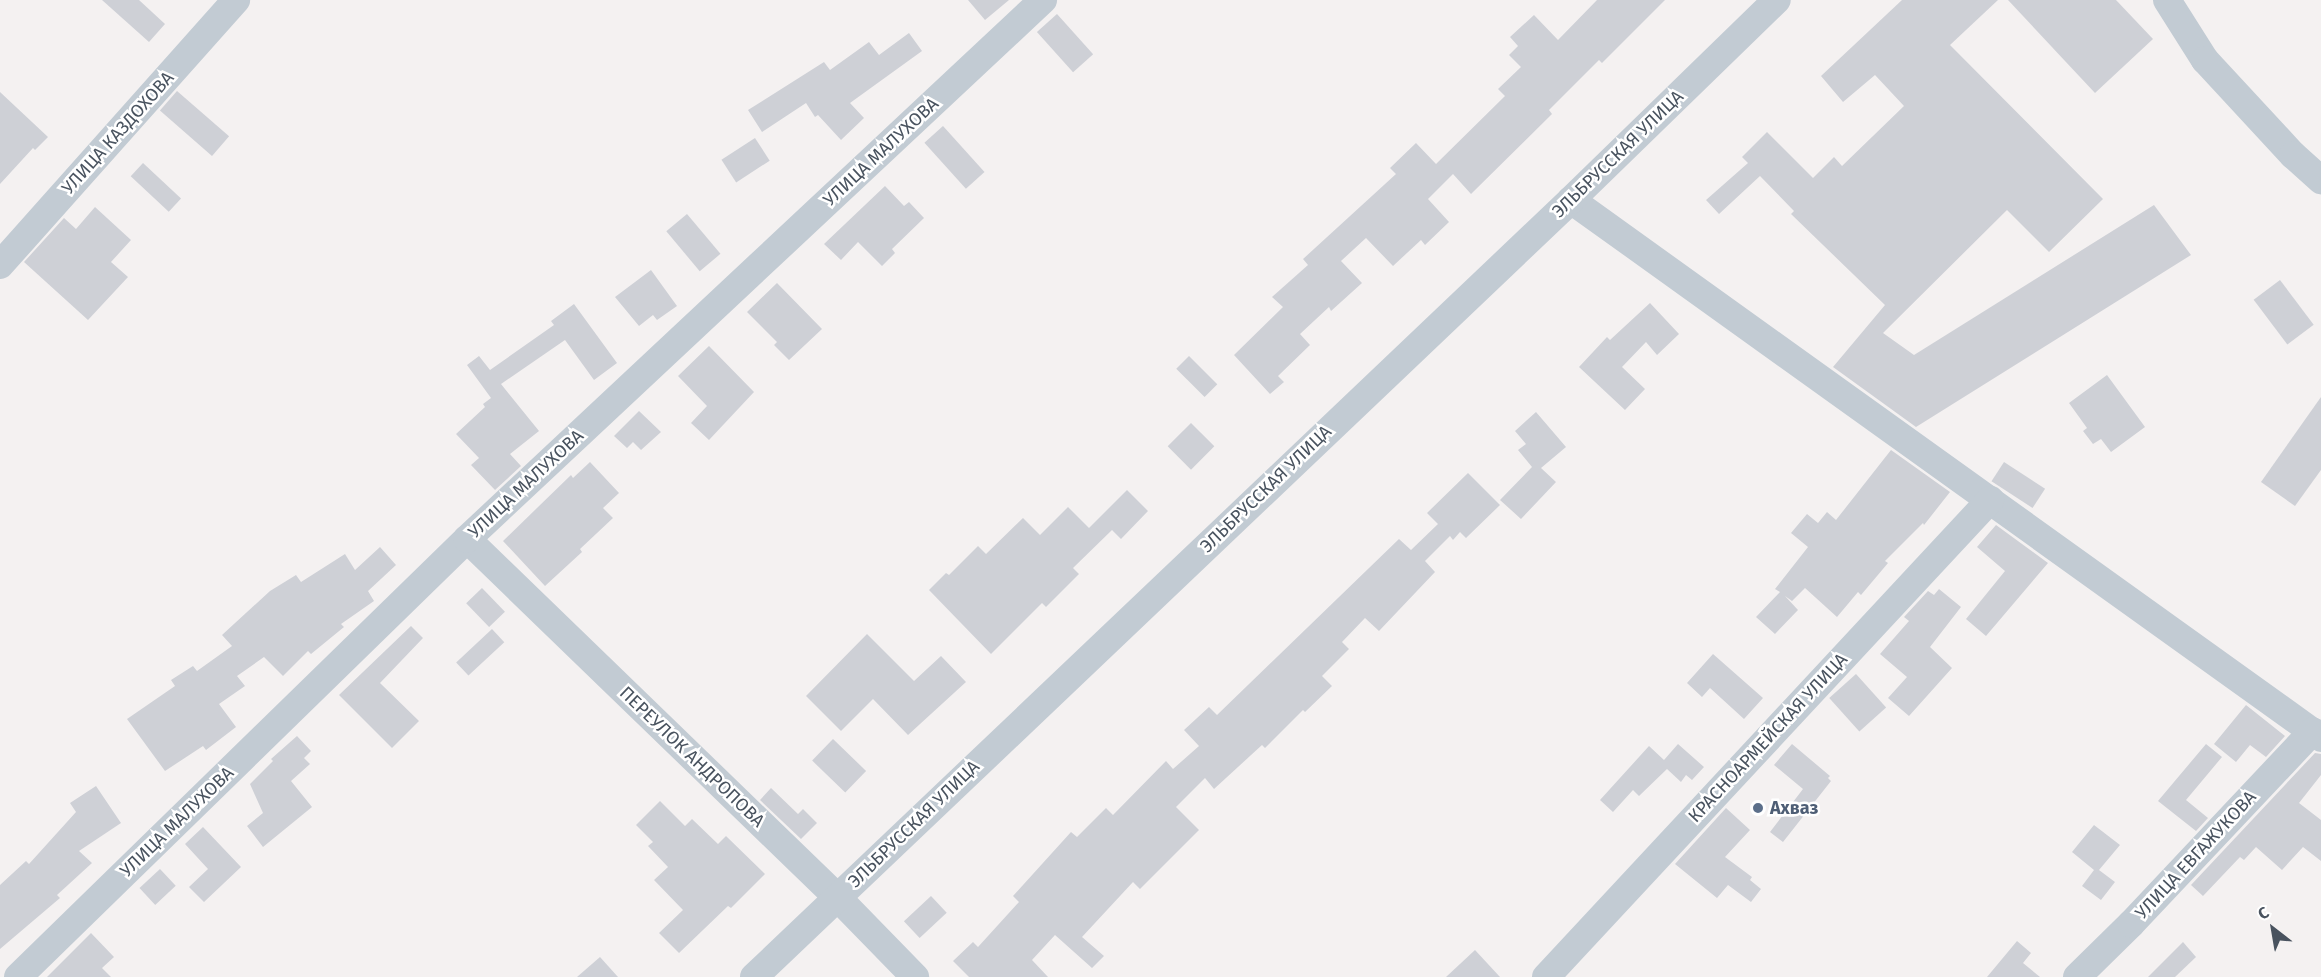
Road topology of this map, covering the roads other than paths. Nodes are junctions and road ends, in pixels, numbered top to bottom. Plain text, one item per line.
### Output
1 (236, 0) edge
2 (1043, 0) edge
3 (1777, 0) edge
4 (2167, 0) edge
5 (2321, 180) edge
6 (1571, 200) junction
7 (0, 265) edge
8 (1990, 500) junction
9 (467, 539) junction
10 (2317, 735) edge
11 (837, 897) junction
12 (18, 977) edge
13 (754, 977) edge
14 (915, 977) edge
15 (1546, 977) edge
16 (2077, 977) edge

1 - 7 street, УЛИЦА КАЗДОХОВА
2 - 9 street, УЛИЦА МАЛУХОВА
3 - 6 street, ЭЛЬБРУССКАЯ УЛИЦА
4 - 5 street
6 - 8 street
6 - 11 street, ЭЛЬБРУССКАЯ УЛИЦА
8 - 10 street
8 - 15 street, КРАСНОАРМЕЙСКАЯ УЛИЦА
9 - 11 street, ПЕРЕУЛОК АНДРОПОВА
9 - 12 street, УЛИЦА МАЛУХОВА
10 - 16 street, УЛИЦА ЕВГАЖУКОВА
11 - 13 street, ЭЛЬБРУССКАЯ УЛИЦА
11 - 14 street, ПЕРЕУЛОК АНДРОПОВА

